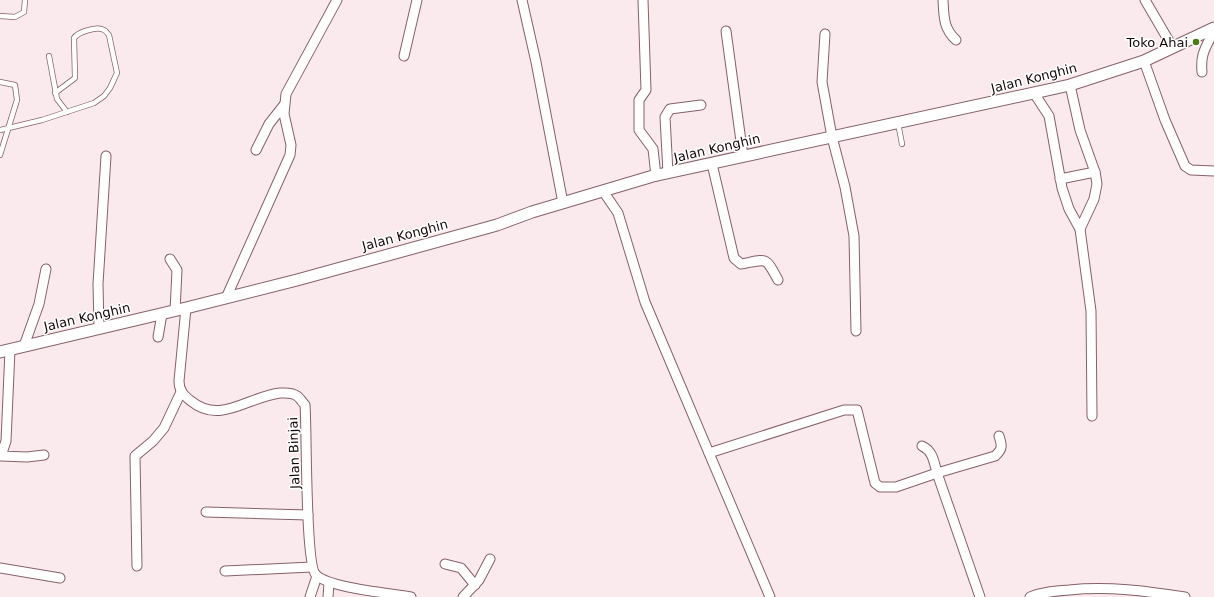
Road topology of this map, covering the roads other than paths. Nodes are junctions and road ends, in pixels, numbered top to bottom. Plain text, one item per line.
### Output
1 (25, 0) edge
2 (337, 0) edge
3 (417, 0) edge
4 (522, 0) edge
5 (643, 0) edge
6 (943, 0) edge
7 (1145, 0) edge
8 (0, 16) edge
9 (1214, 28) edge
10 (726, 31) dead end
11 (825, 34) dead end
12 (956, 40) dead end
13 (1173, 48) junction
14 (49, 56) dead end
15 (404, 56) dead end
16 (1144, 61) junction
17 (1202, 72) dead end
18 (0, 82) edge
19 (1070, 85) junction
20 (55, 93) junction
21 (1034, 93) junction
22 (284, 105) junction
23 (701, 105) dead end
24 (67, 112) junction
25 (898, 123) junction
26 (8, 128) junction
27 (0, 130) edge
28 (832, 137) junction
29 (902, 144) dead end
30 (256, 150) dead end
31 (0, 155) edge
32 (106, 156) dead end
33 (743, 156) junction
34 (712, 164) junction
35 (1095, 172) junction
36 (1214, 172) edge
37 (668, 173) junction
38 (656, 176) junction
39 (1060, 179) junction
40 (602, 191) junction
41 (563, 204) junction
42 (1080, 229) junction
43 (170, 259) dead end
44 (46, 269) dead end
45 (778, 280) dead end
46 (226, 298) junction
47 (186, 308) junction
48 (175, 311) junction
49 (162, 314) junction
50 (98, 329) junction
51 (856, 331) dead end
52 (158, 337) dead end
53 (24, 346) junction
54 (5, 351) edge
55 (181, 392) junction
56 (1092, 416) dead end
57 (999, 436) dead end
58 (922, 446) dead end
59 (709, 453) junction
60 (44, 455) dead end
61 (937, 473) junction
62 (206, 512) dead end
63 (308, 515) junction
64 (490, 559) dead end
65 (445, 564) dead end
66 (137, 566) dead end
67 (312, 567) junction
68 (0, 568) edge
69 (225, 571) dead end
70 (317, 576) junction
71 (60, 578) dead end
72 (329, 583) junction
73 (475, 585) junction
74 (310, 597) edge
75 (328, 597) edge
76 (411, 597) edge
77 (463, 597) edge
78 (770, 597) edge
79 (980, 597) edge
80 (1030, 597) edge
81 (1185, 597) edge

1 - 8 lane
2 - 22 street
3 - 15 street
4 - 41 street
5 - 38 street
6 - 12 street
7 - 13 street
9 - 13 street, Jalan Konghin
9 - 17 street
10 - 33 street
11 - 28 street
13 - 16 street, Jalan Konghin
14 - 20 lane
16 - 19 street, Jalan Konghin
16 - 36 street
18 - 26 lane
19 - 21 street, Jalan Konghin
19 - 35 street
20 - 24 lane
20 - 24 lane
21 - 25 street, Jalan Konghin
21 - 39 street
22 - 30 street
22 - 46 street
23 - 37 street
24 - 26 lane
25 - 28 street, Jalan Konghin
25 - 29 lane
26 - 27 lane
26 - 31 lane
28 - 33 street, Jalan Konghin
28 - 51 street
32 - 50 street
33 - 34 street, Jalan Konghin
34 - 37 street, Jalan Konghin
34 - 45 street
35 - 39 street
35 - 42 street
37 - 38 street, Jalan Konghin
38 - 40 street, Jalan Konghin
39 - 42 street
40 - 41 street, Jalan Konghin
40 - 59 street
41 - 46 street, Jalan Konghin
42 - 56 street
43 - 48 street
44 - 53 street
46 - 47 street, Jalan Konghin
47 - 48 street, Jalan Konghin
47 - 55 street
48 - 49 street, Jalan Konghin
49 - 50 street, Jalan Konghin
49 - 52 street
50 - 53 street, Jalan Konghin
53 - 54 street, Jalan Konghin
54 - 60 street
55 - 63 street, Jalan Binjai
55 - 66 street
57 - 61 street
58 - 61 street
59 - 61 street
59 - 78 street
61 - 79 street
62 - 63 street
63 - 67 street, Jalan Binjai
64 - 73 street
65 - 73 street
67 - 69 street
67 - 70 street, Jalan Binjai
68 - 71 street
70 - 72 street
70 - 74 street
72 - 75 street
72 - 76 street
73 - 77 street
80 - 81 street

